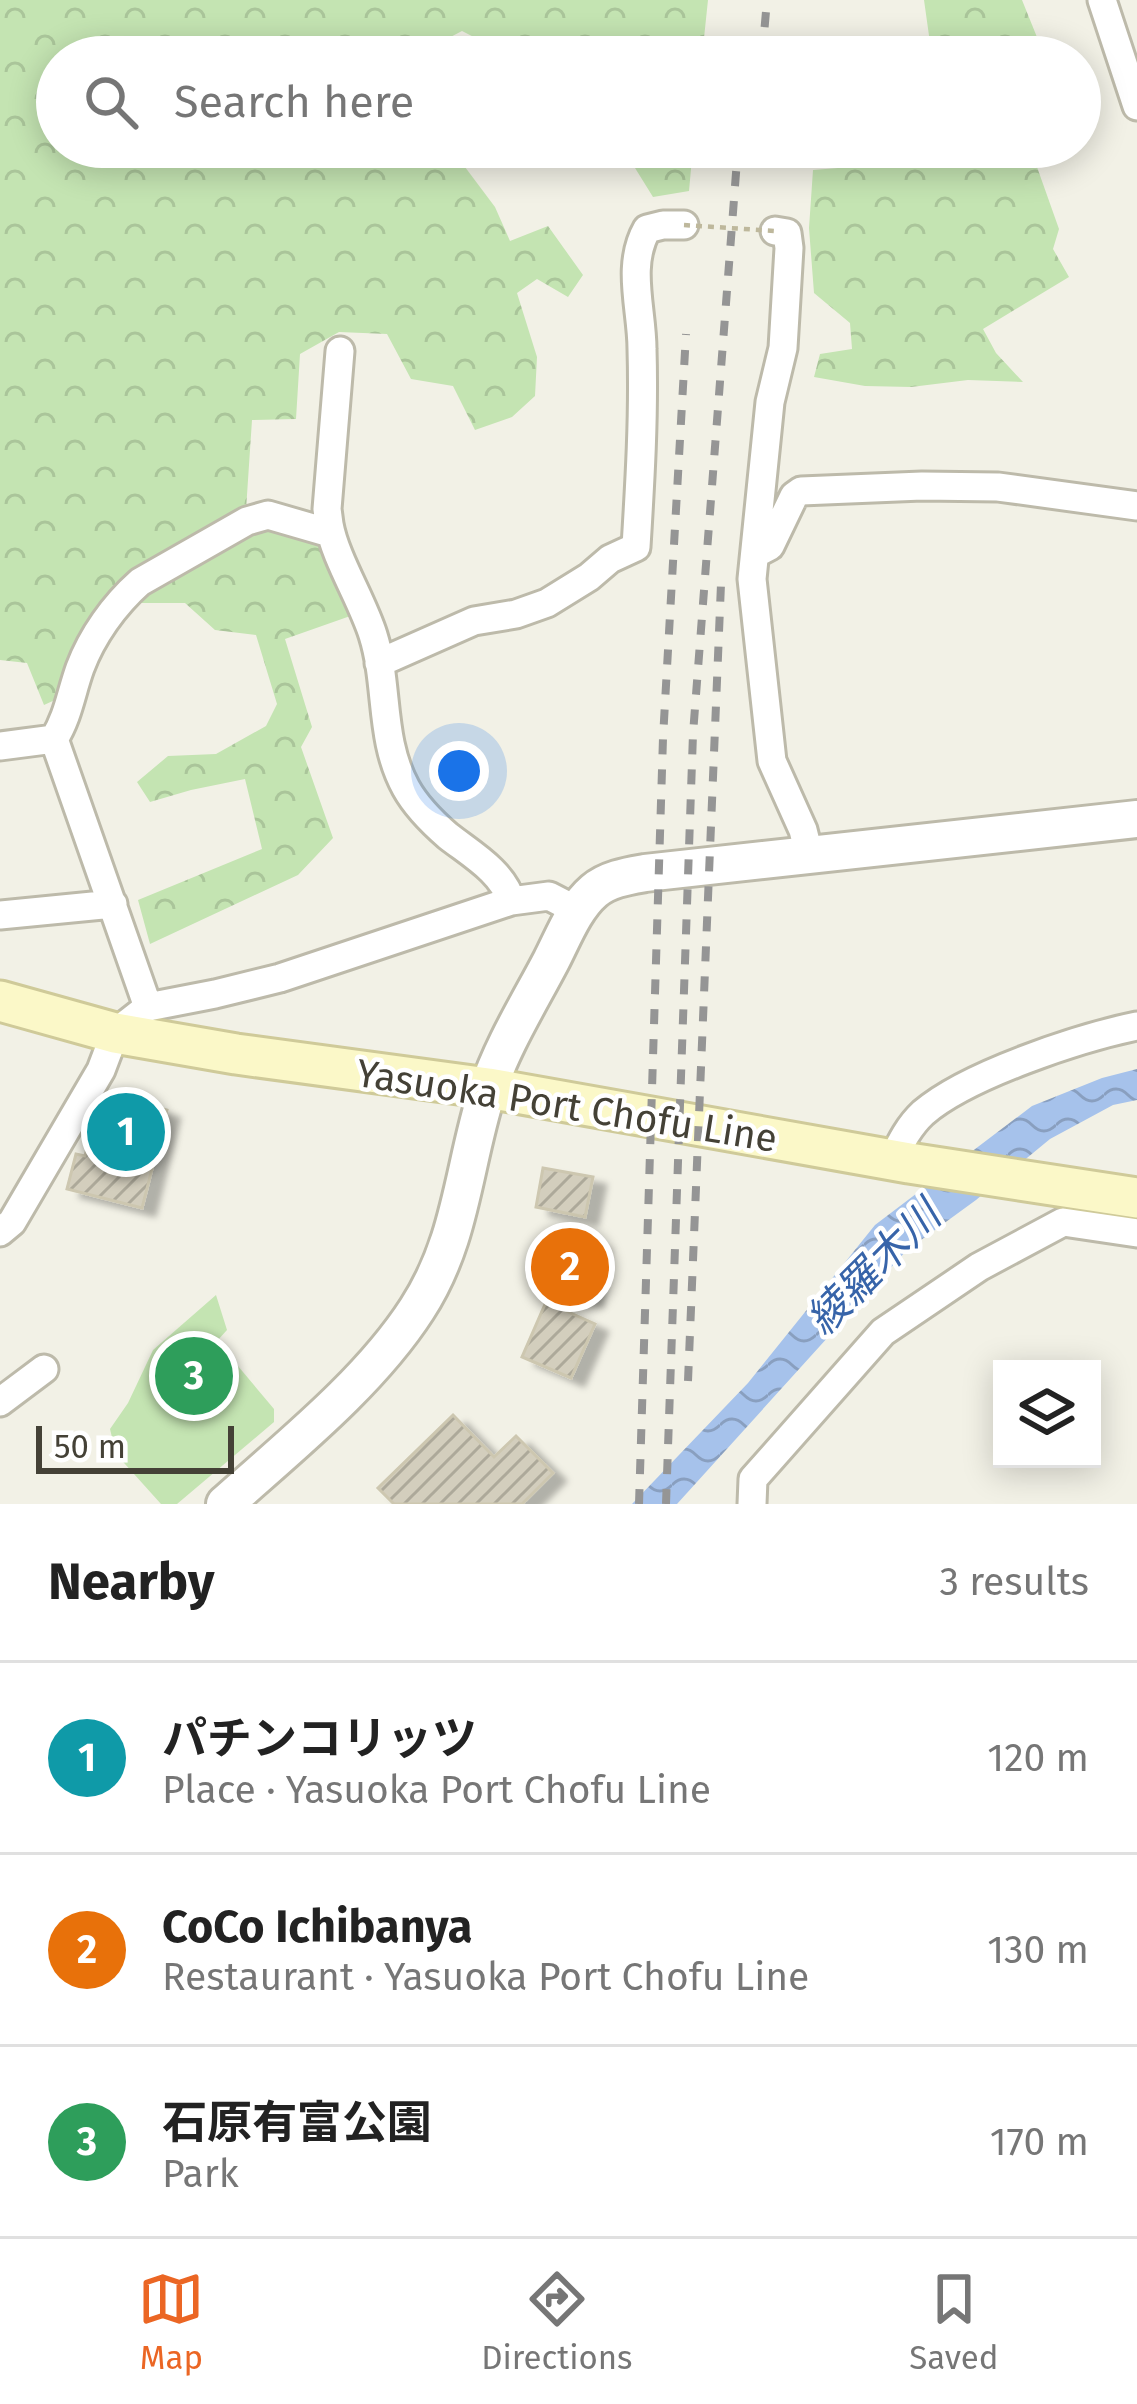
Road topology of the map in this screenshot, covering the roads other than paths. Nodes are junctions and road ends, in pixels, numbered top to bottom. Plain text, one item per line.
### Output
1 (1102, 0) edge
2 (1137, 106) edge
3 (684, 225) road end
4 (775, 231) road end
5 (340, 351) dead end
6 (1137, 506) edge
7 (330, 533) junction
8 (754, 554) junction
9 (379, 663) junction
10 (54, 739) junction
11 (0, 746) edge
12 (1137, 819) edge
13 (808, 854) junction
14 (511, 901) junction
15 (113, 904) junction
16 (578, 910) junction
17 (0, 915) edge
18 (0, 1001) edge
19 (148, 1006) junction
20 (1137, 1026) edge
21 (115, 1033) junction
22 (488, 1088) junction
23 (901, 1161) junction
24 (1137, 1198) edge
25 (0, 1232) edge
26 (1137, 1233) edge
27 (44, 1369) dead end
28 (1, 1400) edge
29 (225, 1504) edge
30 (752, 1504) edge

1 - 2 street
3 - 9 street
4 - 8 street
5 - 7 street
6 - 8 street
7 - 9 street
7 - 10 street
8 - 13 street
9 - 14 street
10 - 11 street
10 - 15 street
12 - 13 street
13 - 16 street
14 - 16 street
14 - 19 street
15 - 17 street
15 - 19 street
16 - 22 street
18 - 21 main road, Yasuoka Port Chofu Line
19 - 21 street
20 - 23 street
21 - 22 main road, Yasuoka Port Chofu Line
21 - 25 street
22 - 23 main road, Yasuoka Port Chofu Line
22 - 29 street
23 - 24 main road, Yasuoka Port Chofu Line
26 - 30 street
27 - 28 street

